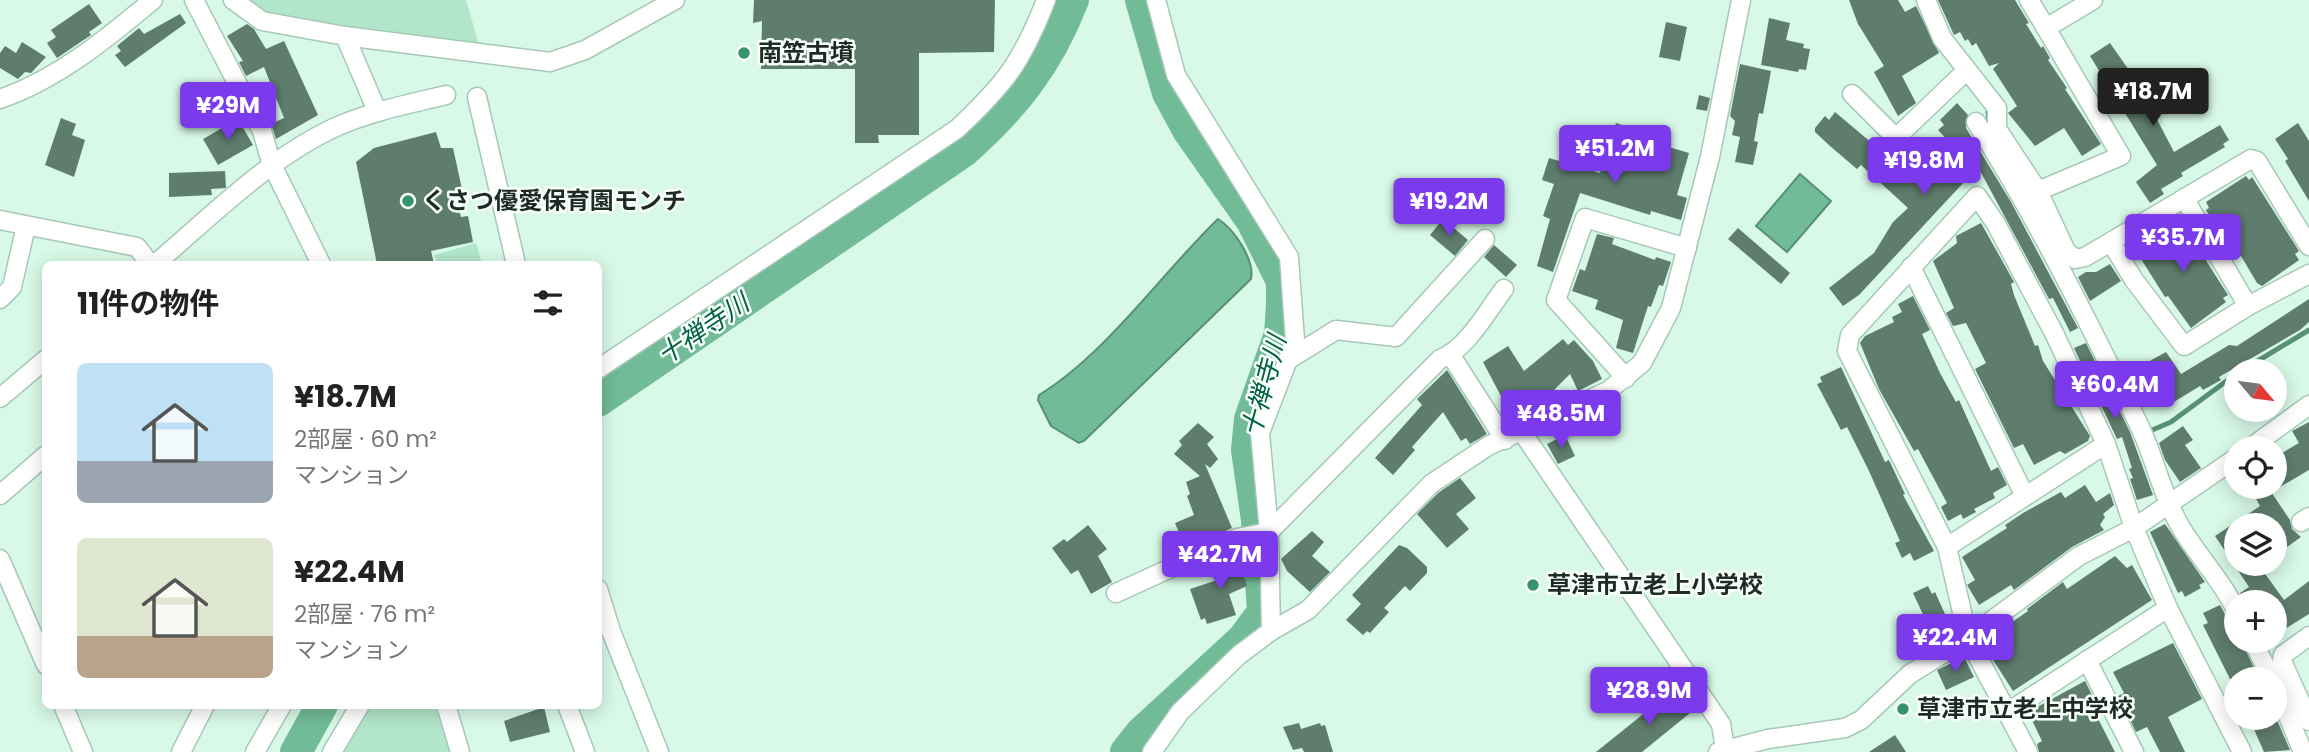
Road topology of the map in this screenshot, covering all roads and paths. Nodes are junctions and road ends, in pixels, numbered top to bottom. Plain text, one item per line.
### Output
1 (153, 0) edge
2 (194, 0) edge
3 (233, 0) edge
4 (675, 0) edge
5 (1046, 0) edge
6 (1156, 0) edge
7 (1741, 0) edge
8 (1926, 0) edge
9 (2029, 0) edge
10 (2093, 0) edge
11 (2046, 28) junction
12 (345, 36) junction
13 (1967, 70) junction
14 (1853, 94) dead end
15 (446, 95) dead end
16 (477, 96) dead end
17 (0, 99) edge
18 (377, 111) junction
19 (1976, 122) dead end
20 (272, 165) junction
21 (2038, 191) junction
22 (2184, 198) junction
23 (0, 220) edge
24 (26, 226) junction
25 (1485, 239) dead end
26 (2111, 242) junction
27 (2309, 246) edge
28 (1687, 248) junction
29 (150, 261) edge
30 (157, 261) edge
31 (320, 261) edge
32 (515, 261) edge
33 (1910, 267) junction
34 (2309, 274) edge
35 (1504, 289) dead end
36 (0, 299) edge
37 (2248, 306) junction
38 (1450, 354) junction
39 (1291, 358) junction
40 (42, 362) edge
41 (602, 366) edge
42 (1626, 378) junction
43 (0, 398) edge
44 (2309, 405) edge
45 (1522, 432) junction
46 (2266, 436) edge
47 (1505, 440) junction
48 (2106, 444) junction
49 (42, 458) edge
50 (2224, 466) edge
51 (0, 495) edge
52 (2024, 495) junction
53 (2169, 504) junction
54 (2134, 528) junction
55 (1261, 533) junction
56 (1947, 547) junction
57 (0, 559) edge
58 (2224, 592) edge
59 (1115, 593) dead end
60 (602, 602) edge
61 (2168, 608) junction
62 (1271, 631) junction
63 (2309, 636) edge
64 (1968, 638) junction
65 (42, 656) edge
66 (2087, 660) junction
67 (2287, 698) edge
68 (2293, 704) junction
69 (65, 709) edge
70 (197, 709) edge
71 (280, 709) edge
72 (358, 709) edge
73 (447, 709) edge
74 (569, 709) edge
75 (2008, 712) junction
76 (2309, 721) edge
77 (1721, 750) edge
78 (83, 752) edge
79 (181, 752) edge
80 (255, 752) edge
81 (332, 752) edge
82 (460, 752) edge
83 (585, 752) edge
84 (659, 752) edge
85 (1152, 752) edge
86 (2028, 752) edge
87 (2134, 752) edge
88 (2242, 752) edge
89 (2303, 752) edge

1 - 17 street
2 - 20 street
3 - 12 street
4 - 12 street
5 - 41 street
6 - 39 street
7 - 28 street
8 - 13 street
9 - 11 street
10 - 11 street
11 - 21 street
12 - 18 street
13 - 14 street
13 - 21 street
15 - 18 street
16 - 32 street
18 - 20 street
19 - 53 street
20 - 30 street
20 - 31 street
21 - 26 street
22 - 26 street
22 - 27 street
22 - 37 street
23 - 24 street
24 - 29 street
24 - 36 street
25 - 39 street
26 - 37 street
28 - 42 street
28 - 42 street
33 - 48 street
33 - 52 street
33 - 56 street
34 - 37 street
35 - 38 street
38 - 47 street
38 - 55 street
39 - 55 street
40 - 43 street
42 - 45 street
44 - 46 street
45 - 47 street
45 - 77 street
47 - 62 street
48 - 52 street
48 - 54 street
49 - 51 street
50 - 53 street
52 - 56 street
53 - 54 street
53 - 58 street
54 - 61 street
54 - 64 street
55 - 59 street
55 - 62 street
56 - 64 street
57 - 65 street
60 - 84 street
61 - 66 street
61 - 88 street
62 - 85 street
63 - 68 street
64 - 75 street
64 - 77 street
66 - 75 street
66 - 87 street
67 - 68 street
68 - 76 street
68 - 89 street
69 - 78 street
70 - 79 street
71 - 80 street
72 - 81 street
73 - 82 street
74 - 83 street
75 - 86 street

